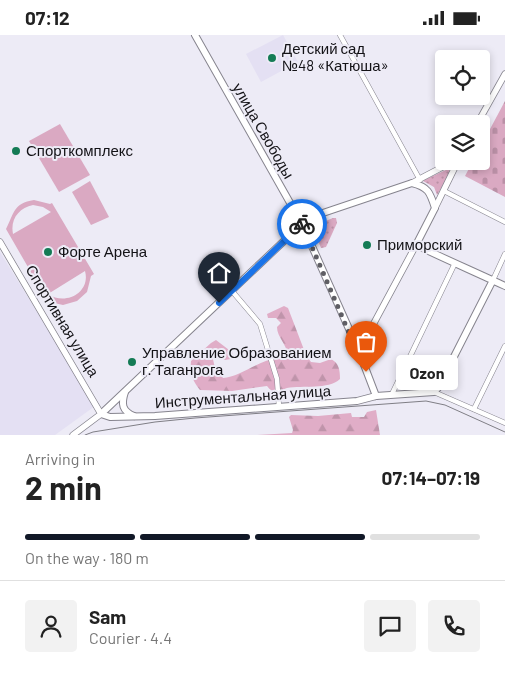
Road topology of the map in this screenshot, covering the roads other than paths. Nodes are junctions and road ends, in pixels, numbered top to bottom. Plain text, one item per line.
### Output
1 (340, 35) edge
2 (198, 36) edge
3 (505, 74) edge
4 (482, 115) edge
5 (438, 170) edge
6 (452, 170) edge
7 (420, 179) junction
8 (412, 183) junction
9 (444, 191) junction
10 (435, 208) junction
11 (505, 222) edge
12 (302, 224) junction
13 (0, 241) edge
14 (416, 245) junction
15 (505, 254) edge
16 (455, 263) junction
17 (493, 280) junction
18 (505, 286) edge
19 (232, 291) junction
20 (505, 346) edge
21 (358, 349) junction
22 (125, 391) junction
23 (434, 392) junction
24 (392, 394) junction
25 (376, 396) junction
26 (279, 407) junction
27 (474, 409) junction
28 (101, 414) junction
29 (135, 417) junction
30 (505, 423) edge
31 (73, 435) edge

1 - 7 street
2 - 12 main road, улица Свободы
3 - 4 street
5 - 7 street
6 - 9 street
7 - 8 street
8 - 10 main road
8 - 12 main road
9 - 10 street
9 - 11 street
10 - 14 main road
12 - 19 main road
12 - 21 main road, улица Свободы
13 - 28 street, Спортивная улица
14 - 16 main road
14 - 21 street
15 - 17 street
16 - 17 main road
16 - 24 street
17 - 18 main road
17 - 23 main road
19 - 22 main road
19 - 26 street
20 - 27 street
21 - 25 main road, улица Свободы
22 - 28 main road
22 - 29 main road
23 - 24 main road, Инструментальная улица
23 - 27 street, Инструментальная улица
24 - 25 main road, Инструментальная улица
25 - 26 main road, Инструментальная улица
26 - 29 main road, Инструментальная улица
27 - 30 street, Инструментальная улица
28 - 29 main road, Инструментальная улица
28 - 31 street

